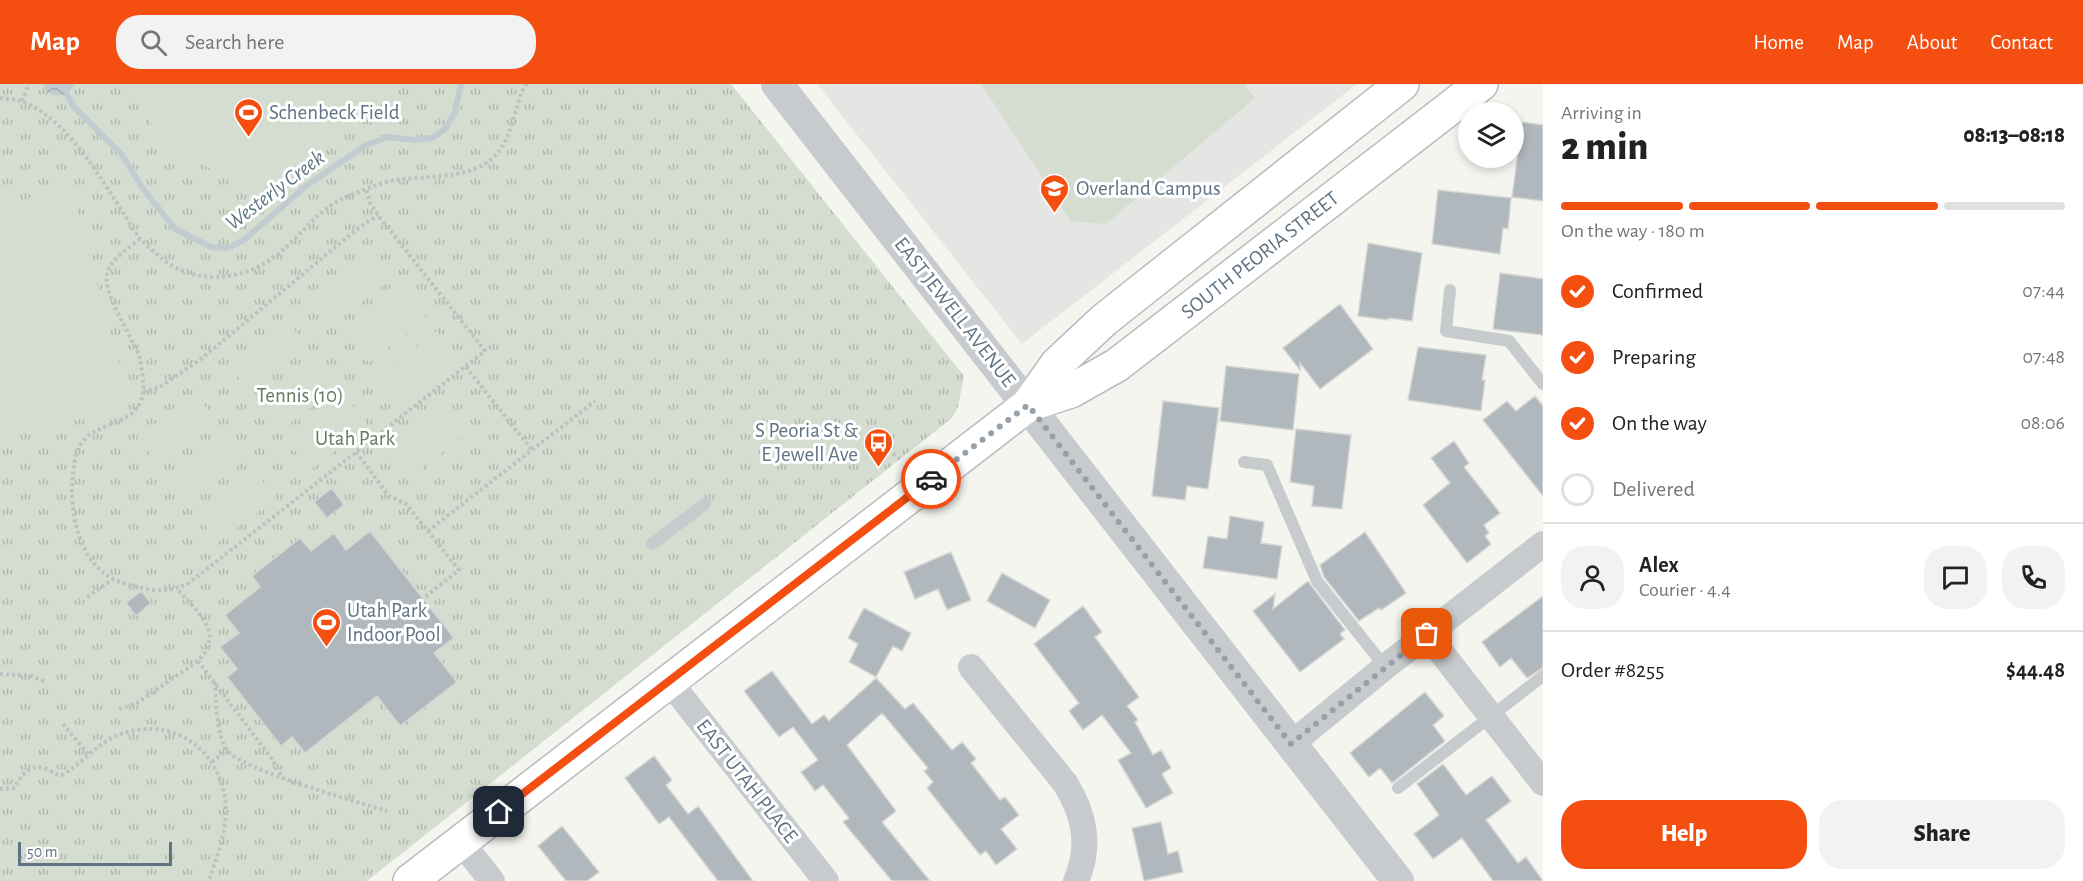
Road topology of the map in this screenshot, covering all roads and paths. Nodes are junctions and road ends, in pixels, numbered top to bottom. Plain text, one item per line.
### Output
1 (28, 84) edge
2 (527, 84) edge
3 (777, 84) edge
4 (1401, 84) edge
5 (1481, 84) edge
6 (0, 98) edge
7 (22, 101) junction
8 (366, 188) junction
9 (378, 215) junction
10 (140, 239) junction
11 (1450, 290) dead end
12 (466, 367) junction
13 (1543, 384) edge
14 (143, 392) junction
15 (595, 401) dead end
16 (1028, 405) junction
17 (874, 439) dead end
18 (532, 450) junction
19 (356, 452) junction
20 (901, 460) dead end
21 (1244, 462) dead end
22 (705, 504) dead end
23 (428, 531) junction
24 (652, 544) dead end
25 (1543, 544) edge
26 (112, 580) junction
27 (177, 589) junction
28 (87, 597) dead end
29 (425, 597) dead end
30 (1427, 634) junction
31 (198, 661) junction
32 (971, 667) dead end
33 (1385, 667) junction
34 (0, 674) edge
35 (1543, 676) edge
36 (669, 681) junction
37 (46, 682) dead end
38 (214, 682) junction
39 (119, 709) dead end
40 (1492, 717) junction
41 (63, 723) dead end
42 (1291, 744) junction
43 (227, 750) junction
44 (89, 755) junction
45 (212, 762) junction
46 (283, 777) junction
47 (1543, 783) edge
48 (1398, 788) dead end
49 (0, 789) edge
50 (387, 811) dead end
51 (461, 842) junction
52 (209, 881) edge
53 (410, 881) edge
54 (492, 881) edge
55 (826, 881) edge
56 (1076, 881) edge
57 (1398, 881) edge

1 - 7 path
2 - 8 path
3 - 16 street, EAST JEWELL AVENUE
4 - 16 main road, SOUTH PEORIA STREET
5 - 16 main road, SOUTH PEORIA STREET
6 - 7 path
7 - 10 path
8 - 9 path
8 - 10 path
9 - 12 path
9 - 14 path
10 - 14 path
11 - 13 lane
12 - 18 path
12 - 19 path
14 - 26 path
15 - 18 path
16 - 36 main road, SOUTH PEORIA STREET
16 - 42 street, EAST JEWELL AVENUE
17 - 20 path
18 - 23 path
19 - 23 path
19 - 27 path
21 - 33 lane
22 - 24 lane
23 - 29 path
25 - 30 street
26 - 27 path
26 - 28 path
27 - 31 path
30 - 33 street
30 - 40 street
31 - 38 path
31 - 39 path
32 - 56 street
33 - 42 street
34 - 37 path
35 - 40 lane
36 - 51 main road, SOUTH PEORIA STREET
36 - 55 street, EAST UTAH PLACE
38 - 43 path
38 - 46 path
40 - 47 street
40 - 48 lane
41 - 44 path
42 - 57 street, EAST JEWELL AVENUE
43 - 45 path
43 - 46 path
44 - 45 path
44 - 49 path
45 - 52 path
46 - 50 path
51 - 53 main road, SOUTH PEORIA STREET
51 - 54 street

